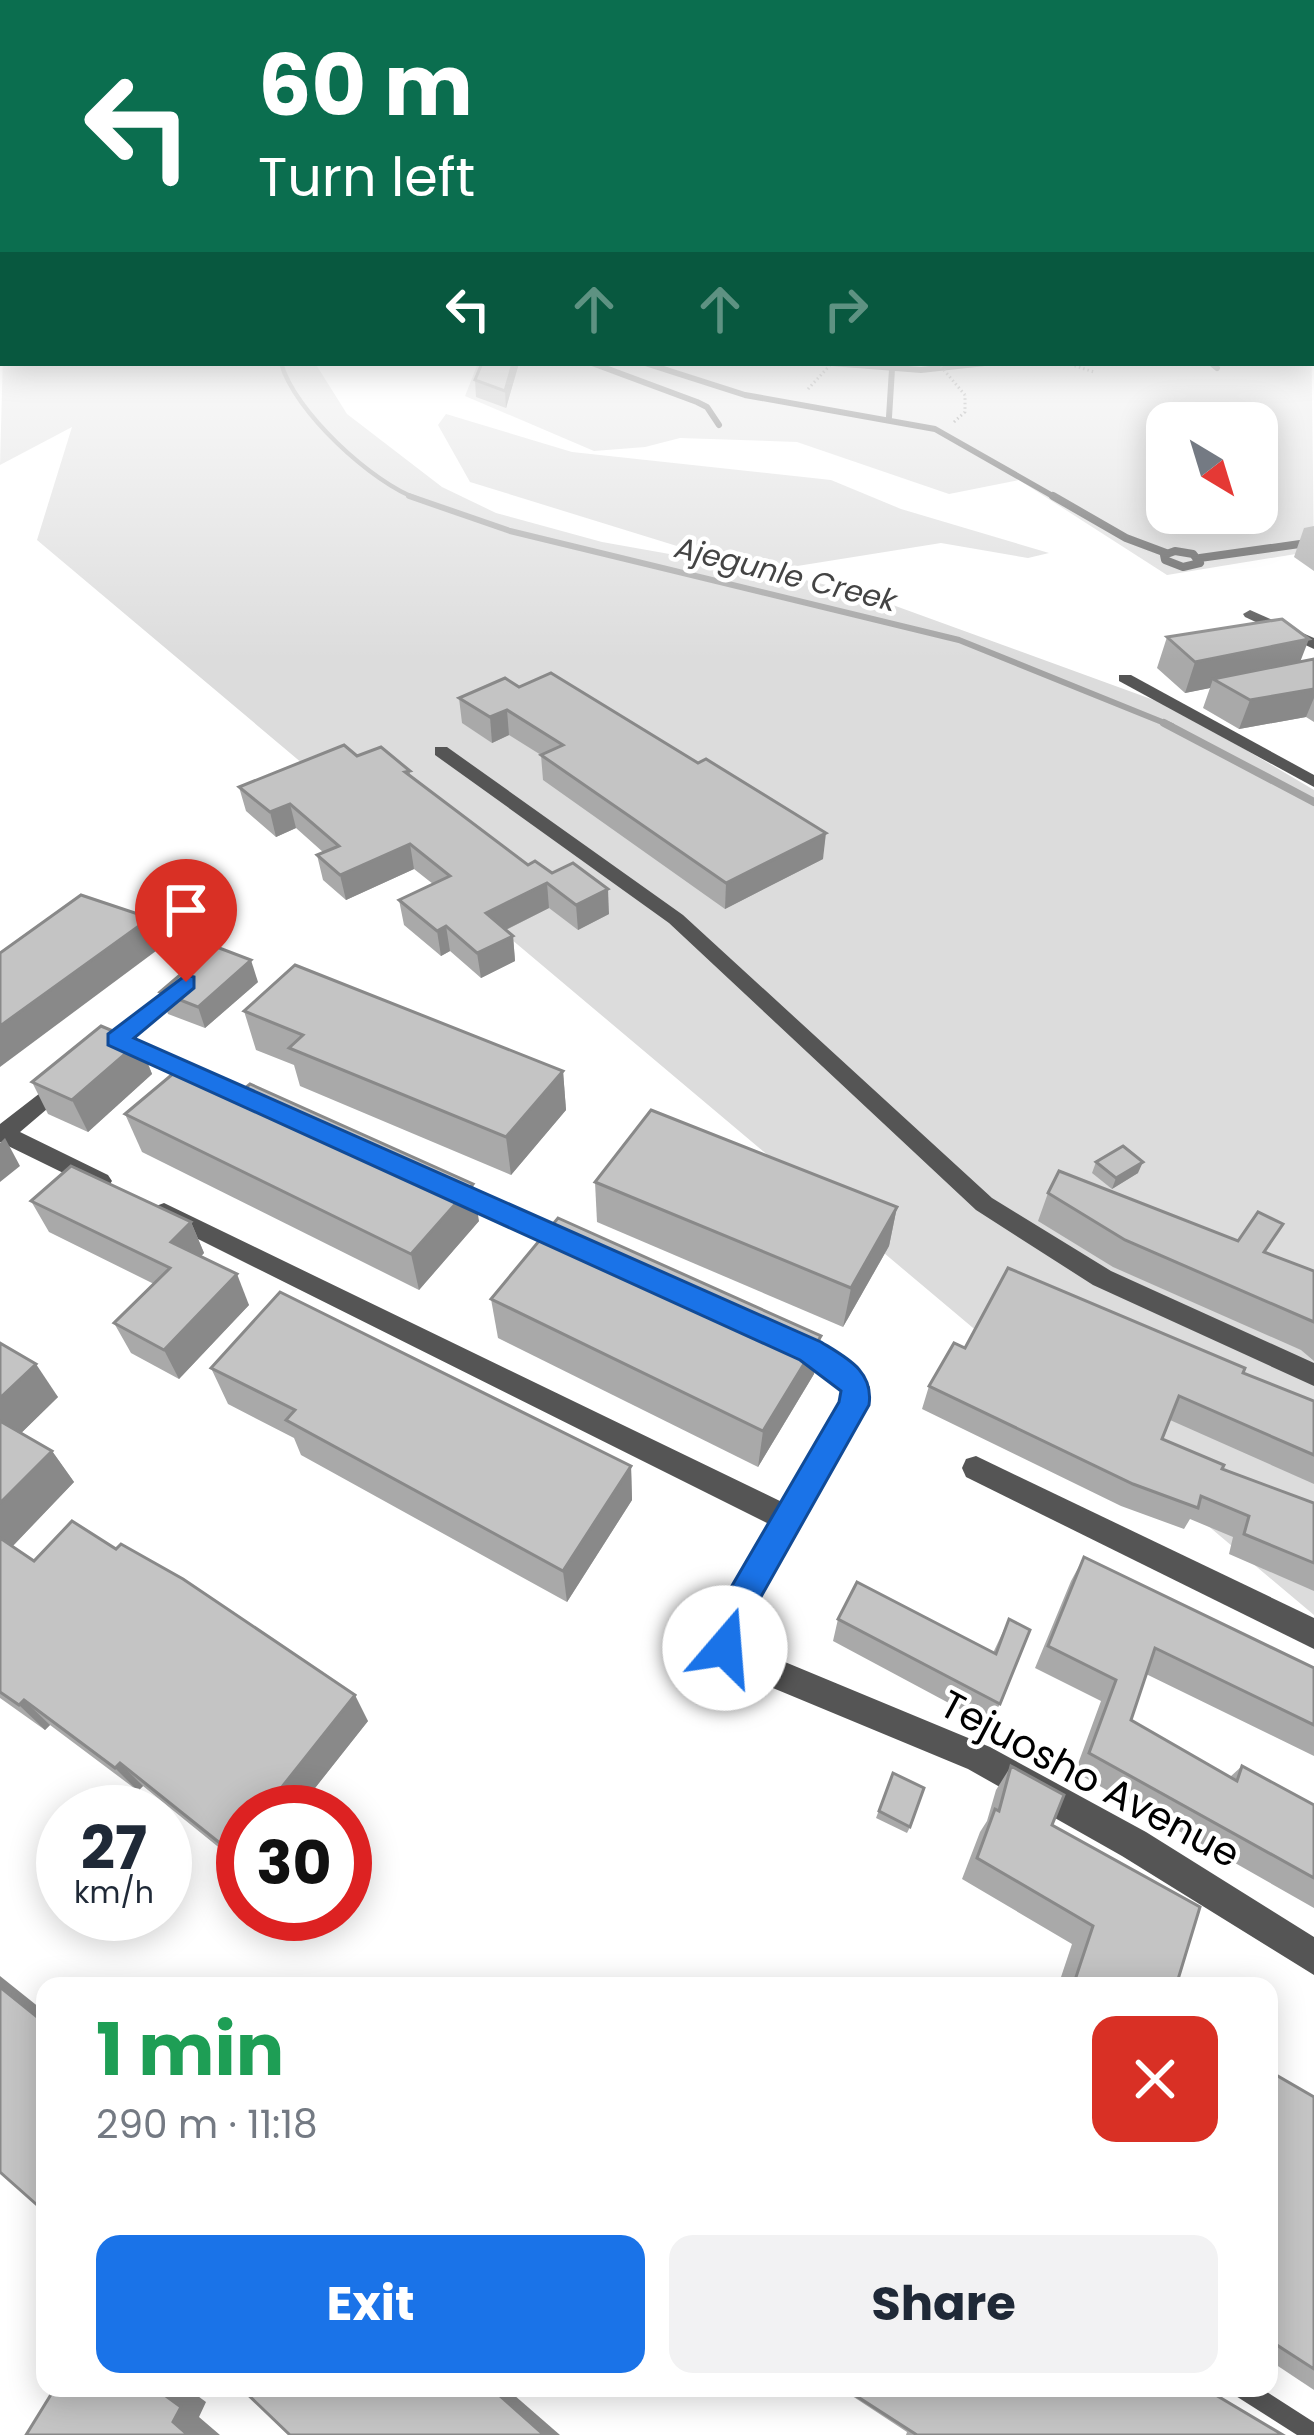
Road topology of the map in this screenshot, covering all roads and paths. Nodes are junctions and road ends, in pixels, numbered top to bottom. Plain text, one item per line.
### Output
1 (945, 433) edge
2 (1314, 542) edge
3 (1166, 553) junction
4 (1200, 558) junction
5 (1250, 614) dead end
6 (1314, 644) edge
7 (1125, 678) dead end
8 (441, 751) dead end
9 (1314, 762) edge
10 (1291, 768) junction
11 (1314, 782) edge
12 (186, 982) edge
13 (116, 1040) junction
14 (225, 1088) edge
15 (2, 1133) edge
16 (420, 1176) edge
17 (594, 1254) edge
18 (767, 1332) edge
19 (1314, 1375) edge
20 (976, 1468) dead end
21 (787, 1517) junction
22 (1314, 1634) edge
23 (1314, 1957) edge
24 (1256, 2397) edge
25 (1314, 2434) edge

1 - 3 lane
2 - 4 lane
3 - 4 lane
3 - 4 lane
5 - 6 street
7 - 10 street
8 - 19 street
9 - 10 street
10 - 11 street
12 - 13 street
13 - 14 street
13 - 15 street
15 - 21 street
16 - 17 street
18 - 21 street
20 - 22 street
21 - 23 street, Tejuosho Avenue
24 - 25 lane

